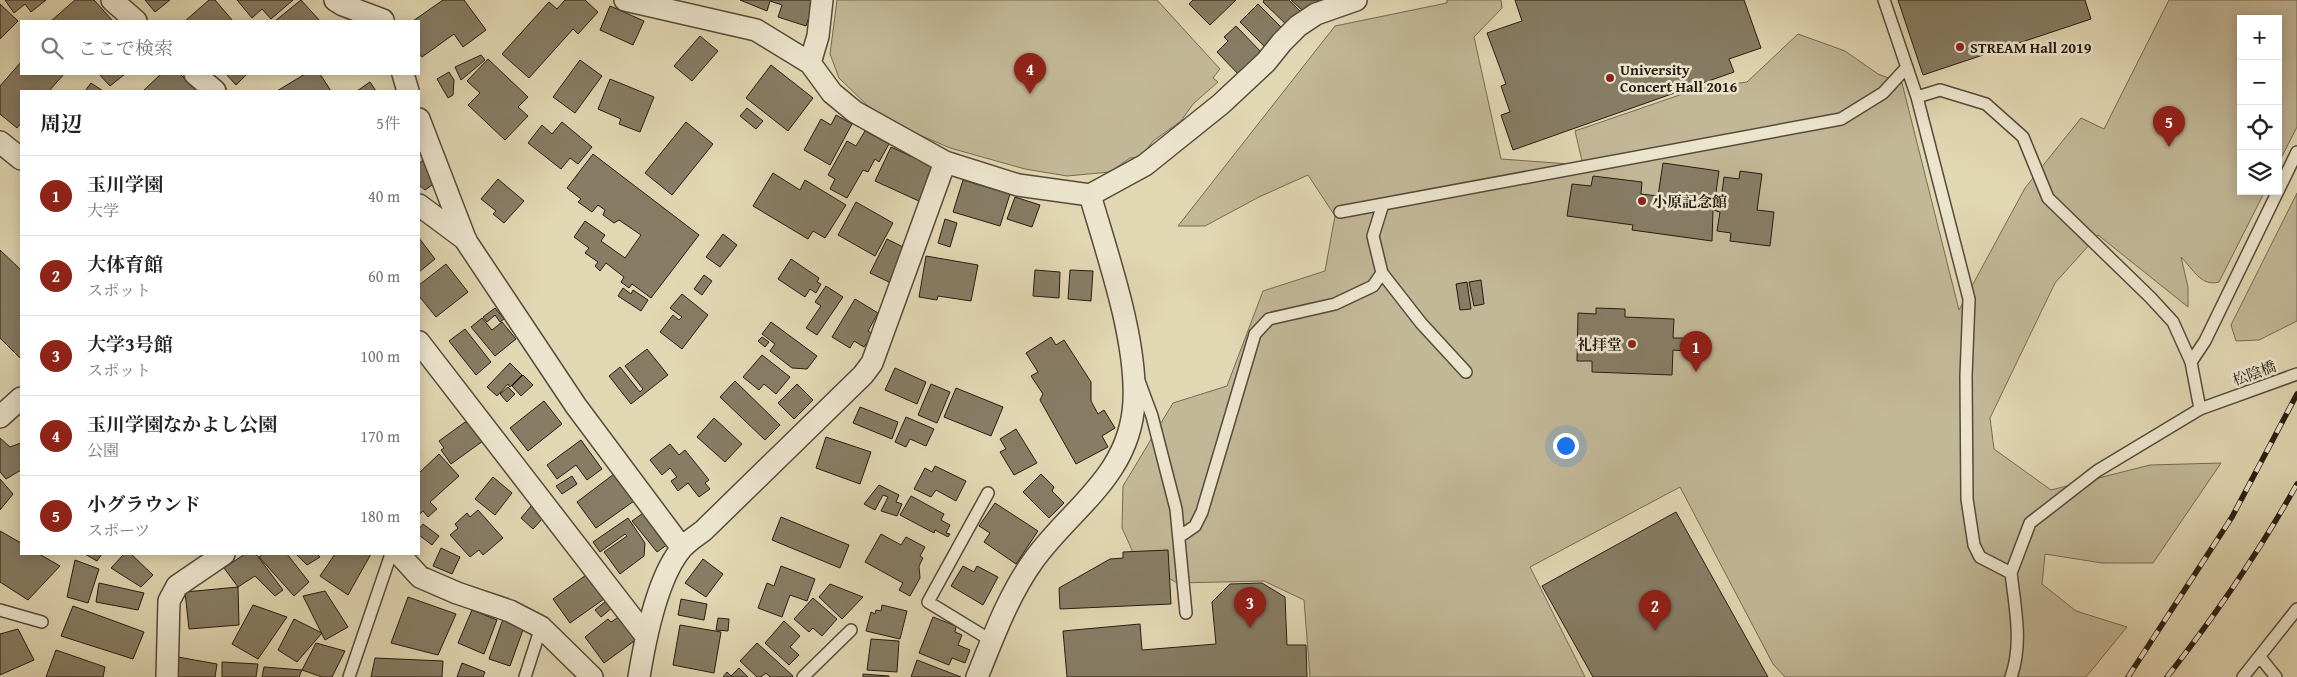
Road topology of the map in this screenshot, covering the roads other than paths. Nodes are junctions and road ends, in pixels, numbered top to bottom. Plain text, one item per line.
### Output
1 (112, 0) edge
2 (335, 0) edge
3 (625, 0) edge
4 (822, 0) edge
5 (1356, 0) edge
6 (1884, 0) edge
7 (382, 14) edge
8 (135, 20) edge
9 (810, 63) junction
10 (1907, 67) junction
11 (197, 75) edge
12 (403, 75) edge
13 (214, 90) edge
14 (408, 90) edge
15 (1917, 98) junction
16 (420, 122) edge
17 (0, 142) edge
18 (2297, 152) edge
19 (20, 158) edge
20 (945, 162) junction
21 (2282, 183) edge
22 (2276, 195) edge
23 (1090, 196) junction
24 (1383, 204) junction
25 (420, 206) edge
26 (1340, 212) dead end
27 (466, 240) junction
28 (1382, 273) junction
29 (420, 343) edge
30 (1132, 361) junction
31 (2191, 362) junction
32 (1466, 372) dead end
33 (2297, 374) edge
34 (20, 399) edge
35 (2200, 409) junction
36 (0, 417) edge
37 (988, 493) dead end
38 (1179, 537) junction
39 (682, 548) junction
40 (223, 555) edge
41 (391, 555) edge
42 (400, 555) edge
43 (2011, 573) junction
44 (2297, 609) edge
45 (0, 610) edge
46 (1186, 613) dead end
47 (42, 622) dead end
48 (541, 627) junction
49 (851, 630) dead end
50 (646, 636) junction
51 (992, 640) junction
52 (2260, 658) junction
53 (167, 677) edge
54 (349, 677) edge
55 (525, 677) edge
56 (592, 677) edge
57 (639, 677) edge
58 (803, 677) edge
59 (977, 677) edge
60 (2011, 677) edge
61 (2243, 677) edge
62 (2276, 677) edge

1 - 8 street
2 - 7 street
3 - 9 street
4 - 9 street
5 - 23 street
6 - 10 lane
9 - 20 street
10 - 15 lane
10 - 24 lane
11 - 13 street
12 - 14 street
15 - 31 lane
15 - 43 lane
16 - 27 street
17 - 19 street
18 - 21 lane
20 - 23 street
20 - 39 street
22 - 31 lane
23 - 30 street
24 - 26 lane
24 - 28 lane
25 - 27 street
27 - 39 street
28 - 32 lane
28 - 38 lane
29 - 50 street
30 - 38 lane
30 - 51 street
31 - 35 lane
33 - 35 lane, 松陰橋
34 - 36 street
35 - 43 lane, 松陰橋
37 - 51 lane
38 - 46 lane
39 - 50 street
40 - 53 street
41 - 54 lane
42 - 48 street
43 - 60 lane
44 - 52 lane
45 - 47 lane
48 - 55 lane
48 - 56 street
49 - 58 lane
50 - 57 street
51 - 59 street
52 - 61 lane
52 - 62 lane

